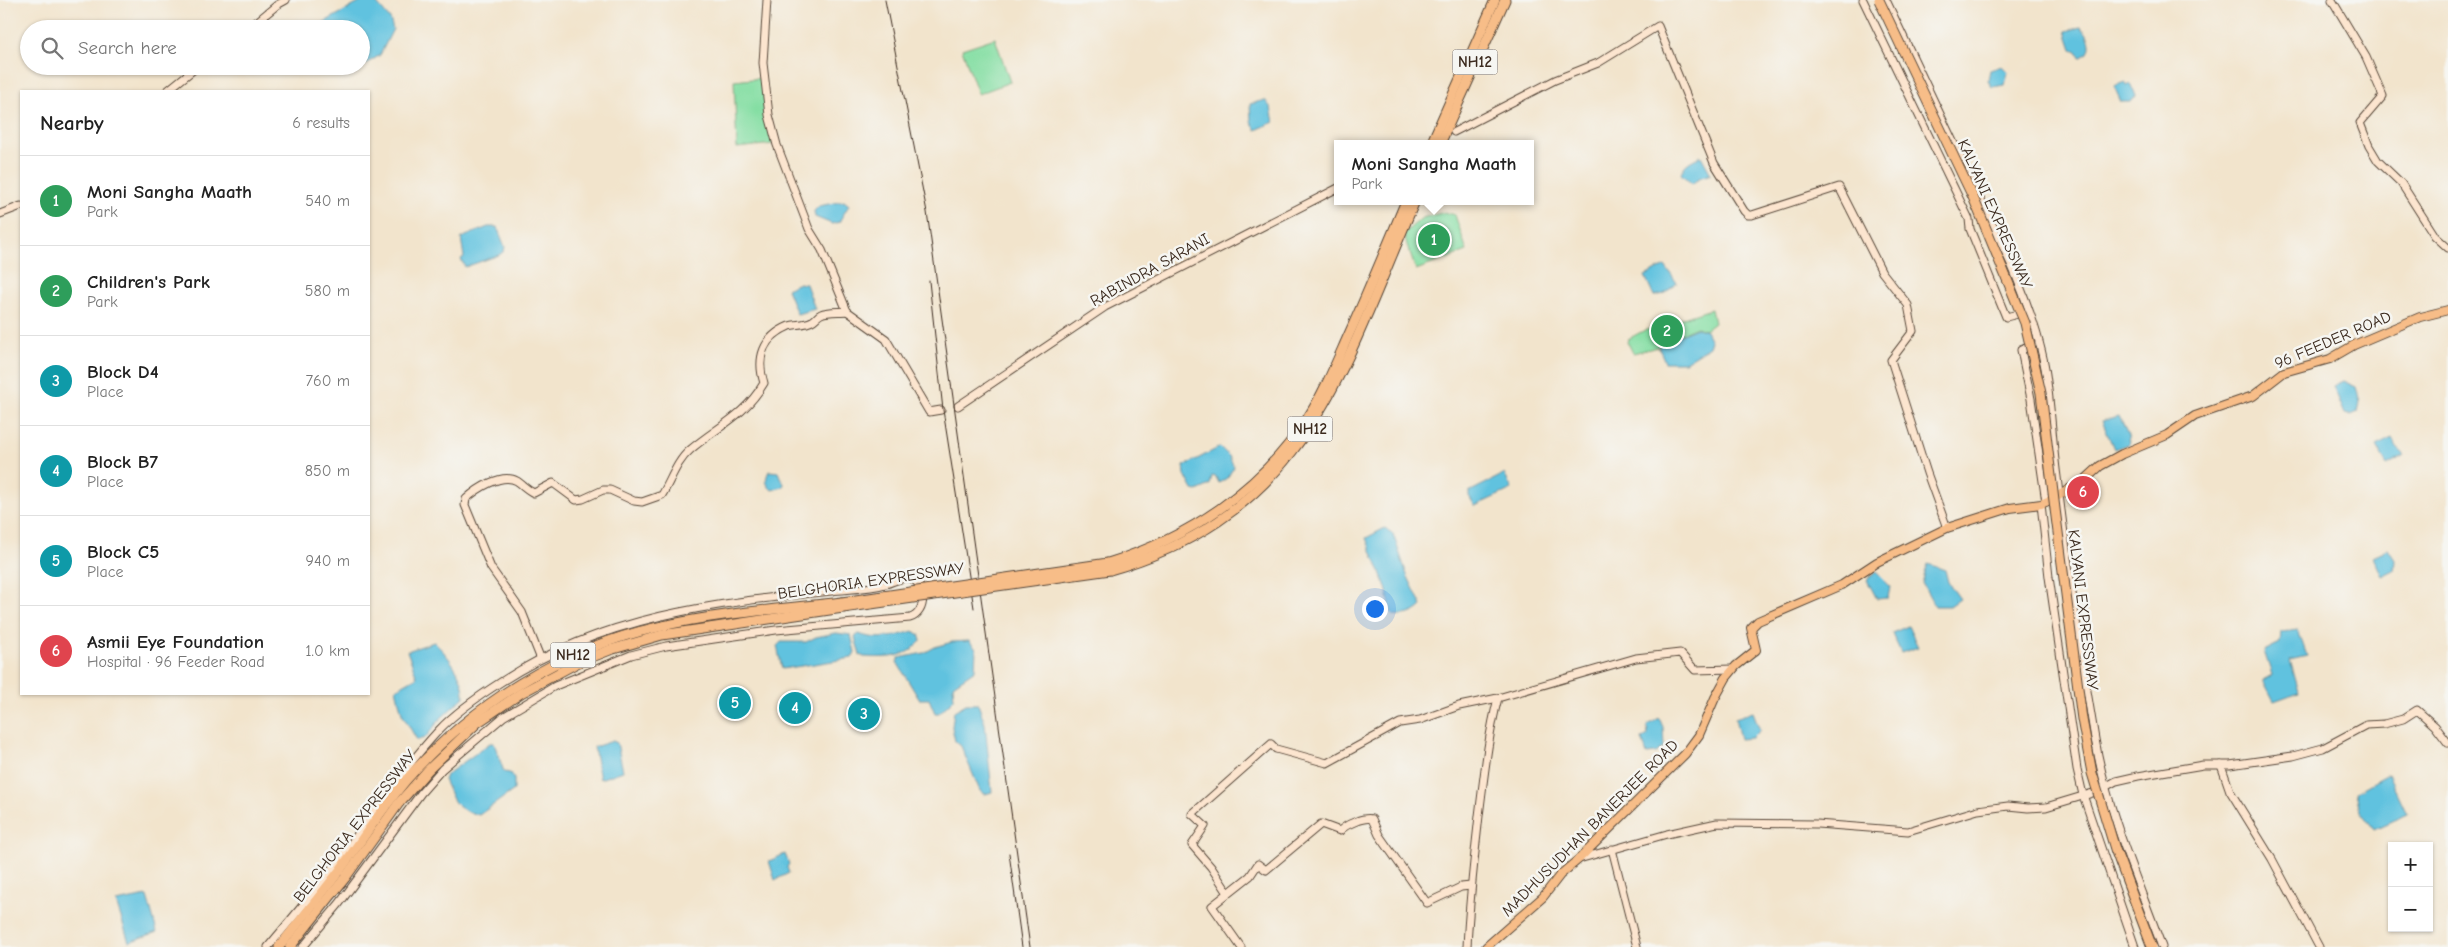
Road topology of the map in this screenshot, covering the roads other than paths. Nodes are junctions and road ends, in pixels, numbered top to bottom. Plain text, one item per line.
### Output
1 (286, 0) edge
2 (767, 0) edge
3 (1495, 0) edge
4 (1505, 0) edge
5 (1862, 0) edge
6 (1879, 0) edge
7 (1886, 0) edge
8 (2332, 0) edge
9 (259, 20) edge
10 (187, 75) edge
11 (168, 90) edge
12 (1454, 132) dead end
13 (1433, 140) edge
14 (1442, 140) edge
15 (1334, 190) edge
16 (1404, 205) edge
17 (1413, 205) edge
18 (20, 206) edge
19 (0, 214) edge
20 (2448, 248) edge
21 (2448, 310) edge
22 (848, 311) junction
23 (2029, 312) junction
24 (2038, 343) junction
25 (958, 406) dead end
26 (941, 410) dead end
27 (2059, 495) junction
28 (2046, 502) junction
29 (1947, 528) junction
30 (1108, 567) junction
31 (540, 657) junction
32 (1733, 669) junction
33 (1498, 698) junction
34 (2448, 743) edge
35 (2222, 765) junction
36 (2105, 786) junction
37 (2096, 792) junction
38 (2083, 796) junction
39 (1612, 849) junction
40 (1580, 859) junction
41 (330, 884) junction
42 (1471, 886) junction
43 (1228, 893) junction
44 (268, 947) edge
45 (278, 947) edge
46 (290, 947) edge
47 (303, 947) edge
48 (1241, 947) edge
49 (1467, 947) edge
50 (1486, 947) edge
51 (1637, 947) edge
52 (2135, 947) edge
53 (2152, 947) edge
54 (2162, 947) edge
55 (2319, 947) edge

1 - 9 street
2 - 22 street
3 - 13 highway, NH12
4 - 14 highway, NH12
5 - 23 street
6 - 37 highway, KALYANI EXPRESSWAY, bridge
7 - 23 street, KALYANI EXPRESSWAY
8 - 20 street
10 - 11 street
12 - 29 street
15 - 25 street, RABINDRA SARANI
16 - 30 highway, BELGHORIA EXPRESSWAY / NH12
17 - 30 highway, BELGHORIA EXPRESSWAY / NH12
18 - 19 street
21 - 27 main road, 96 FEEDER ROAD
22 - 26 street
22 - 31 street
23 - 24 street, KALYANI EXPRESSWAY
24 - 27 street, KALYANI EXPRESSWAY
24 - 28 street
27 - 28 main road, 96 FEEDER ROAD
27 - 36 street, KALYANI EXPRESSWAY
28 - 29 main road
28 - 38 street
29 - 32 main road, MADHUSUDHAN BANERJEE ROAD
30 - 41 highway, BELGHORIA EXPRESSWAY / NH12, bridge
31 - 41 street
31 - 47 street
32 - 33 street
32 - 40 main road, MADHUSUDHAN BANERJEE ROAD
33 - 42 street
33 - 43 street
34 - 35 street
35 - 36 street
35 - 55 street
36 - 37 street
36 - 54 street, KALYANI EXPRESSWAY
37 - 38 street
37 - 53 highway, KALYANI EXPRESSWAY, bridge
38 - 39 street
38 - 52 street
39 - 40 street
39 - 51 street
40 - 50 main road, MADHUSUDHAN BANERJEE ROAD
41 - 44 street
41 - 45 highway, BELGHORIA EXPRESSWAY / NH12
41 - 46 highway, BELGHORIA EXPRESSWAY / NH12
42 - 43 street
42 - 49 street
43 - 48 street

